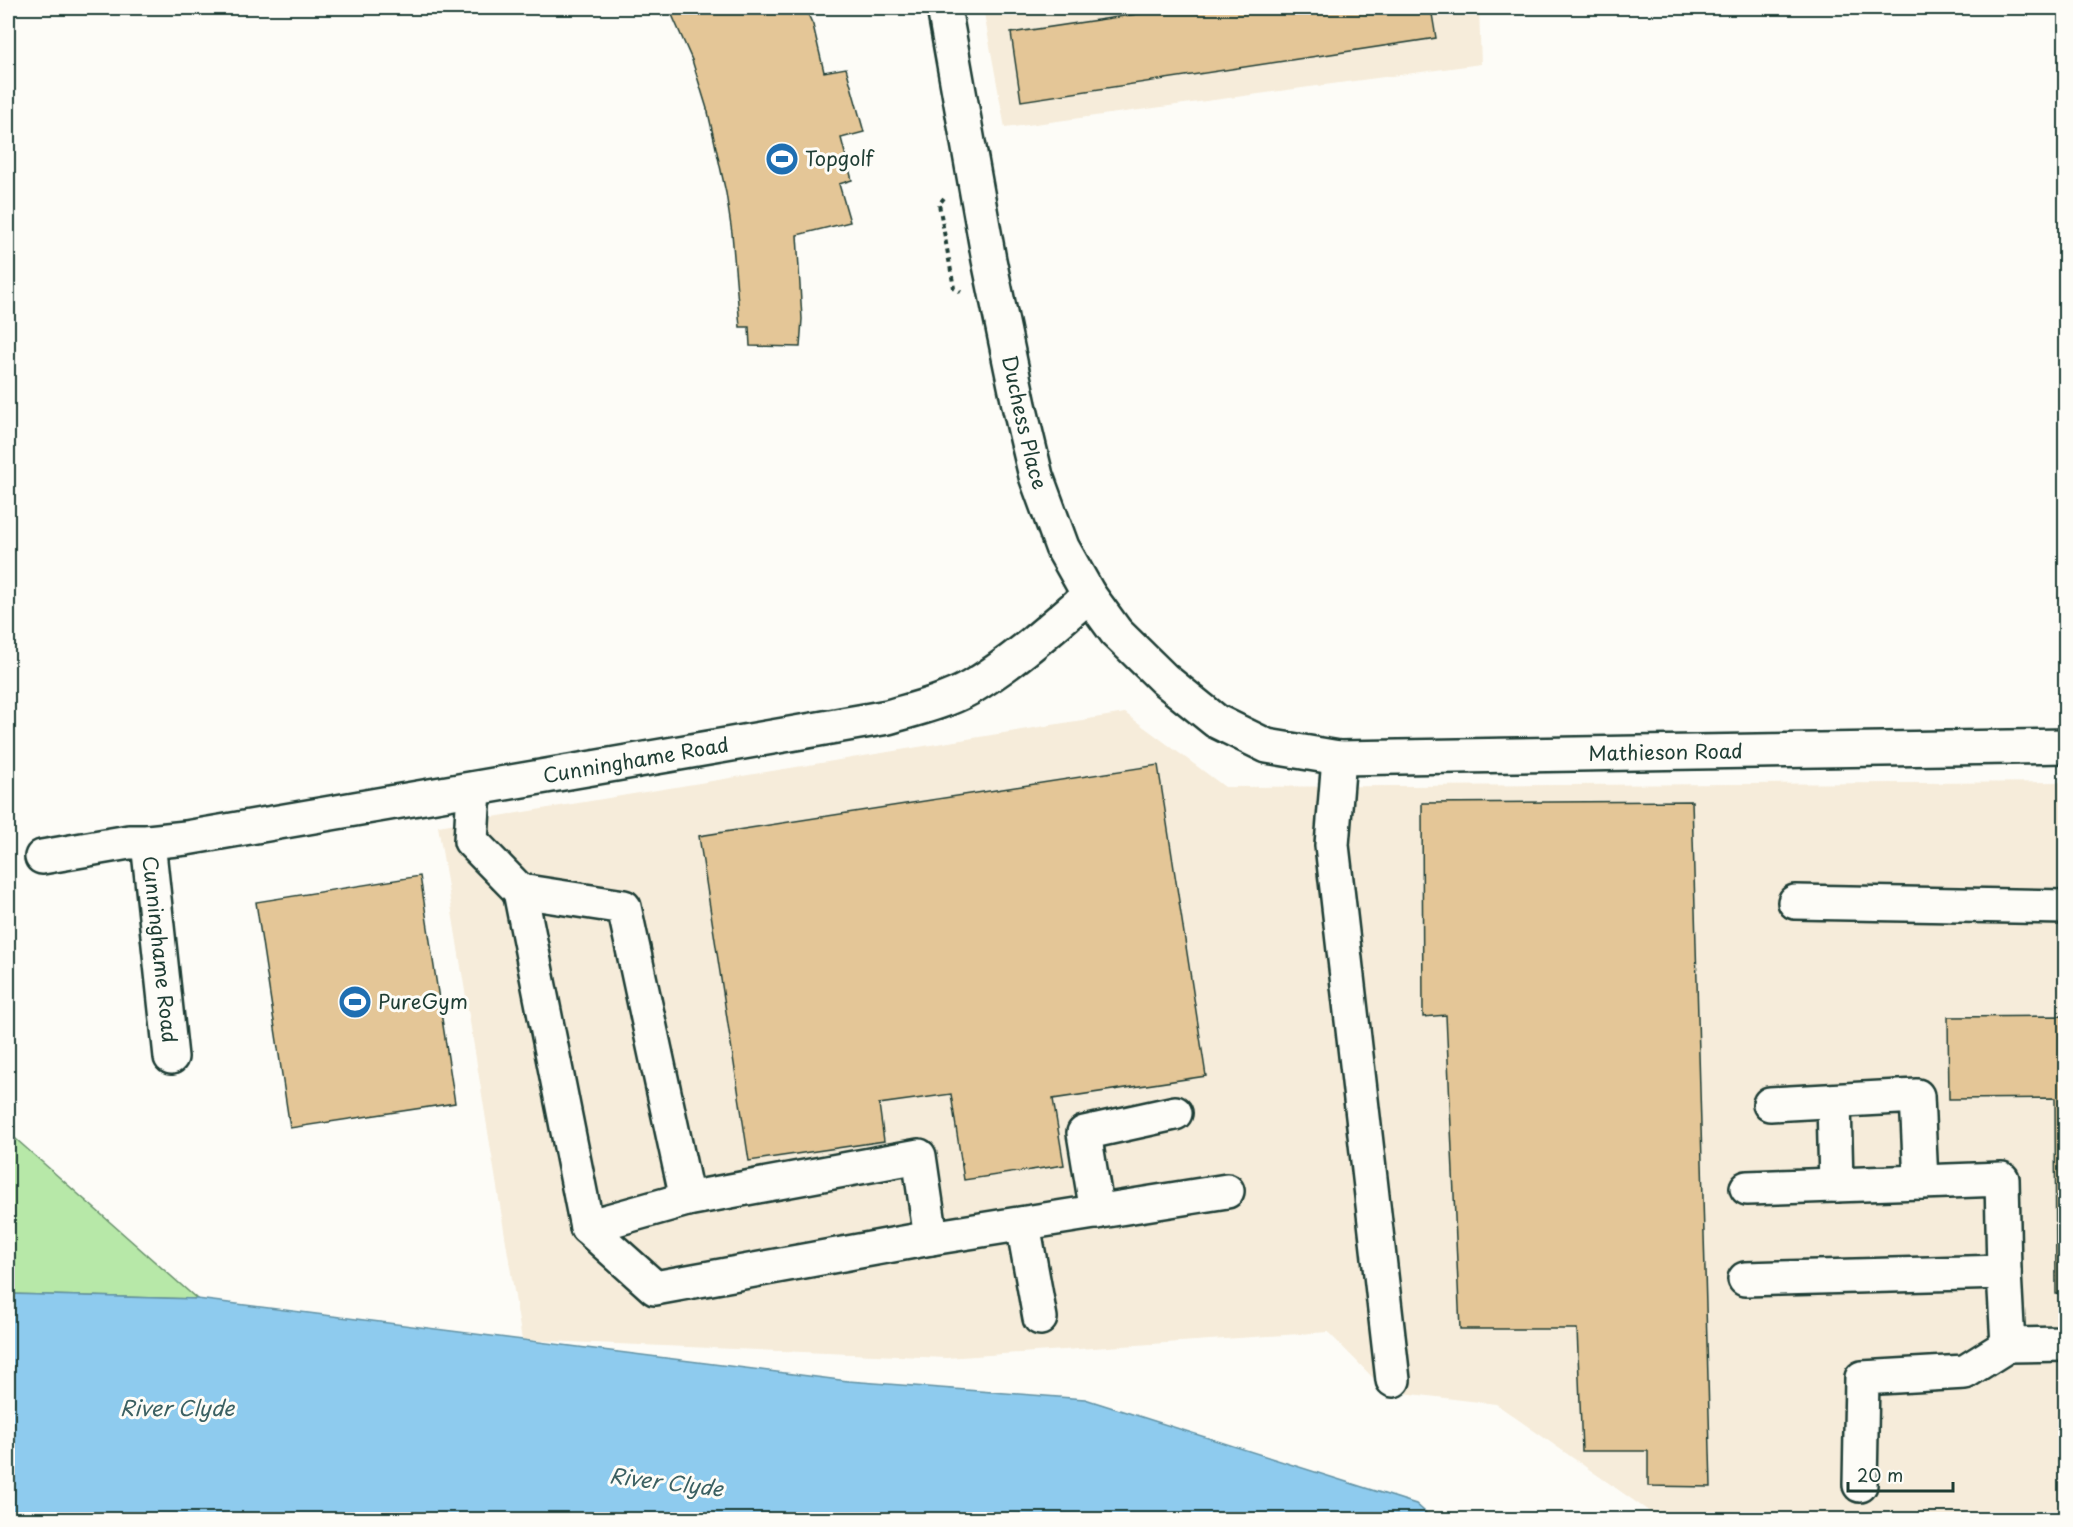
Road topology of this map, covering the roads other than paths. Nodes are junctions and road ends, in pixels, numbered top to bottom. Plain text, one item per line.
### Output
1 (944, 8) edge
2 (1089, 595) junction
3 (1267, 746) joint
4 (2066, 746) edge
5 (1339, 758) junction
6 (474, 789) junction
7 (148, 842) junction
8 (42, 857) dead end
9 (520, 891) junction
10 (1794, 902) dead end
11 (2066, 907) edge
12 (171, 1057) dead end
13 (1834, 1101) junction
14 (1770, 1104) dead end
15 (1175, 1113) dead end
16 (1921, 1182) junction
17 (1836, 1185) junction
18 (1747, 1188) dead end
19 (1227, 1191) dead end
20 (687, 1199) junction
21 (1097, 1212) junction
22 (1023, 1224) junction
23 (587, 1227) junction
24 (931, 1238) junction
25 (2004, 1272) junction
26 (1745, 1279) dead end
27 (1040, 1318) dead end
28 (2066, 1344) edge
29 (2008, 1345) junction
30 (1393, 1380) dead end
31 (1860, 1485) dead end

1 - 2 street, Duchess Place
2 - 3 street, Duchess Place
2 - 6 street, Cunninghame Road
3 - 5 street, Mathieson Road
4 - 5 street, Mathieson Road
5 - 30 street
6 - 7 street, Cunninghame Road
6 - 9 street
7 - 8 street, Cunninghame Road
7 - 12 street, Cunninghame Road
9 - 20 street
9 - 23 street
10 - 11 street
13 - 14 street
13 - 16 street
13 - 17 street
15 - 21 street
16 - 17 street
16 - 25 street
17 - 18 street
19 - 21 street
20 - 23 street
20 - 24 street
21 - 22 street
22 - 24 street
22 - 27 street
23 - 24 street
25 - 26 street
25 - 29 street
28 - 29 street
29 - 31 street

